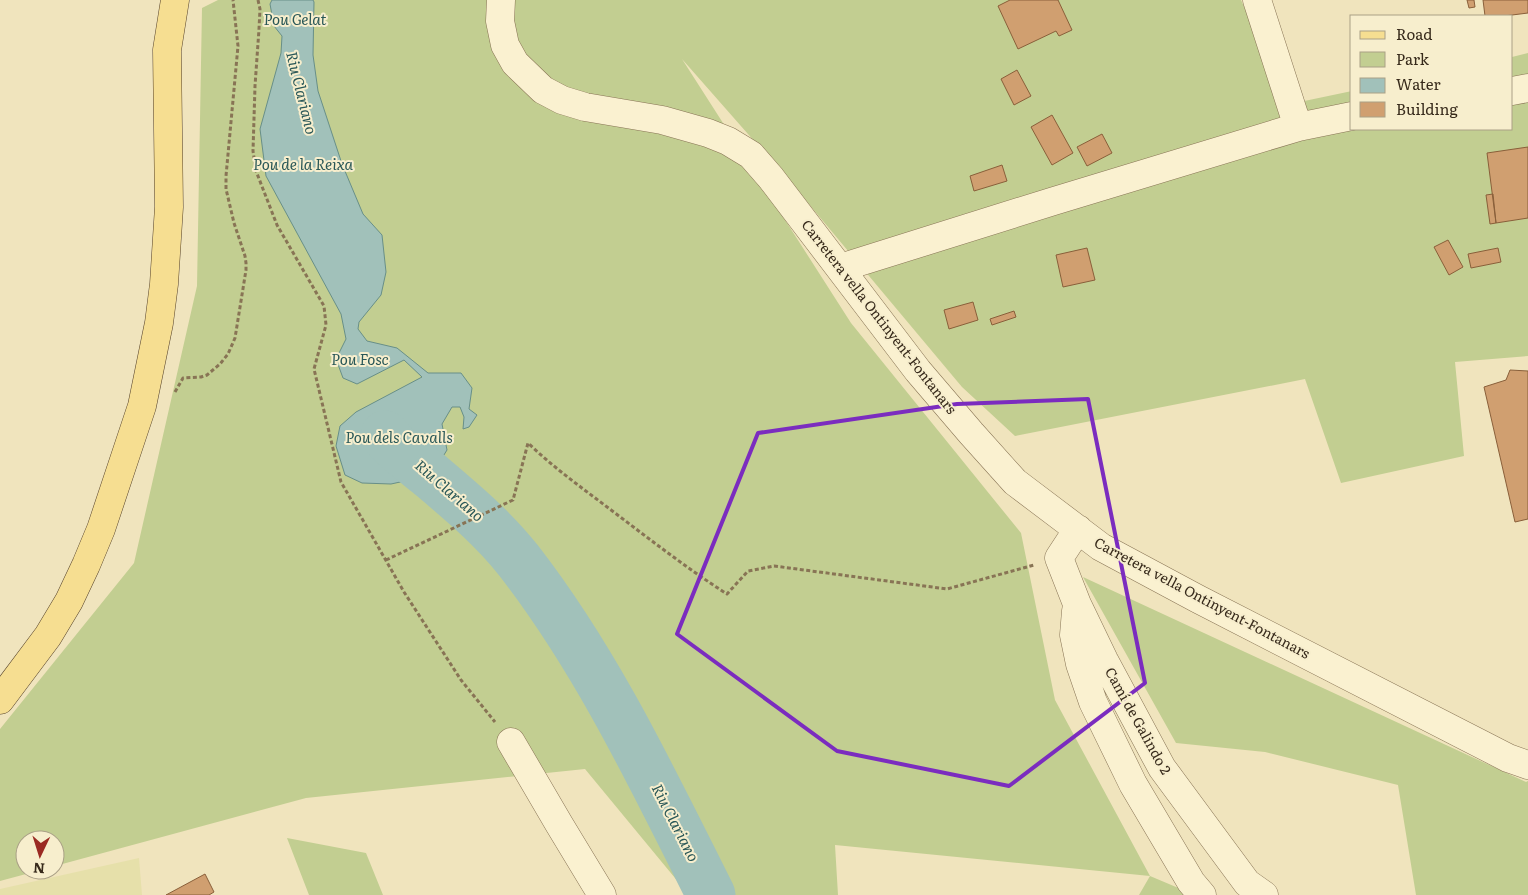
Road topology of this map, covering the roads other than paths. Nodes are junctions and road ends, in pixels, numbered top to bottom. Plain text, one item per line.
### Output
1 (175, 0) edge
2 (501, 0) edge
3 (1258, 0) edge
4 (1528, 88) edge
5 (1513, 91) edge
6 (1350, 116) edge
7 (1298, 127) junction
8 (840, 268) junction
9 (1078, 529) junction
10 (1076, 604) junction
11 (7, 677) edge
12 (0, 700) edge
13 (511, 742) road end
14 (1528, 765) edge
15 (602, 895) edge
16 (1202, 895) edge
17 (1264, 895) edge

1 - 11 main road
2 - 8 street, Carretera vella Ontinyent-Fontanars
3 - 7 street
4 - 5 street
6 - 7 street
7 - 8 street
8 - 9 street, Carretera vella Ontinyent-Fontanars
9 - 10 street, Camí de Galindo 2
9 - 14 street, Carretera vella Ontinyent-Fontanars
10 - 16 street
10 - 17 street, Camí de Galindo 2
11 - 12 main road
13 - 15 street

